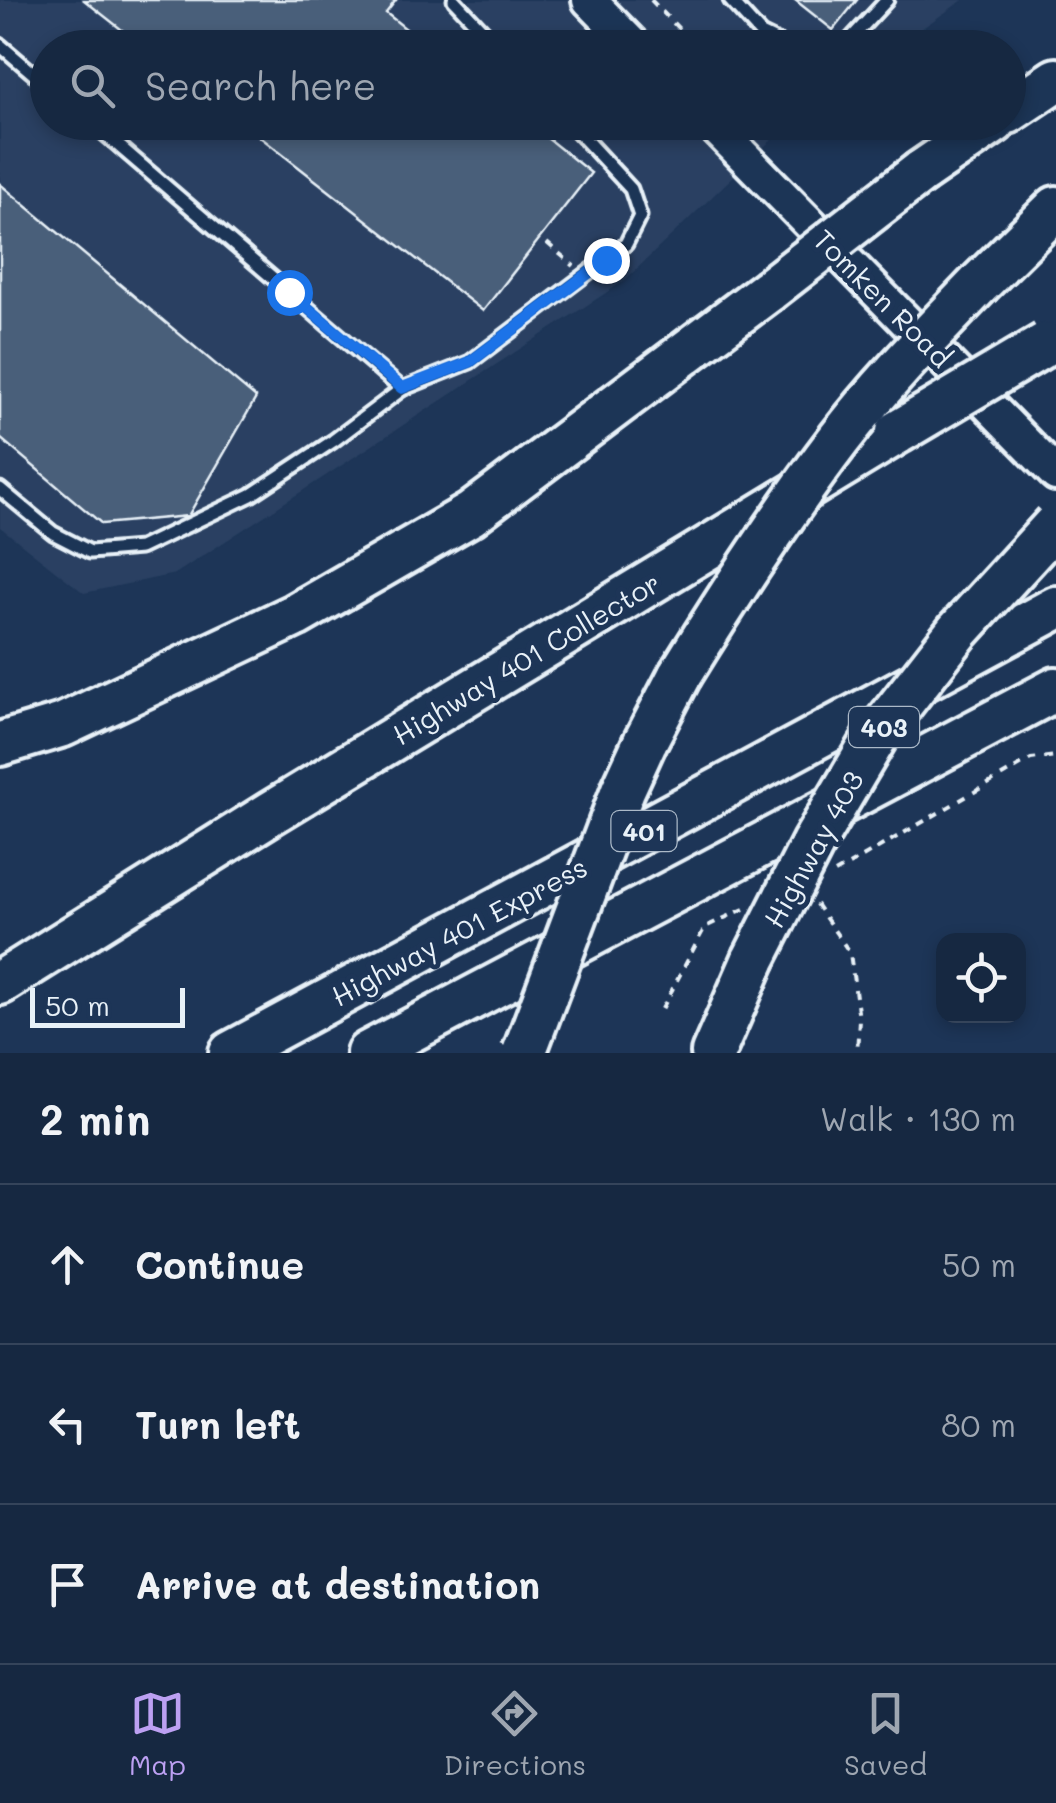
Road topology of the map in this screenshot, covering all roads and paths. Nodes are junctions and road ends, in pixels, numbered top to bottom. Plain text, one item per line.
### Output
1 (454, 0) edge
2 (589, 0) edge
3 (651, 0) edge
4 (730, 0) edge
5 (886, 0) edge
6 (482, 30) edge
7 (618, 30) edge
8 (680, 30) edge
9 (757, 30) edge
10 (859, 30) edge
11 (0, 45) edge
12 (30, 71) edge
13 (1056, 80) edge
14 (1026, 100) edge
15 (112, 140) edge
16 (586, 140) edge
17 (728, 140) edge
18 (968, 140) edge
19 (1056, 208) edge
20 (547, 243) dead end
21 (584, 275) junction
22 (1051, 340) edge
23 (402, 388) junction
24 (1056, 474) edge
25 (0, 489) edge
26 (1056, 524) edge
27 (1056, 608) edge
28 (1056, 689) edge
29 (0, 744) edge
30 (1056, 756) edge
31 (824, 880) dead end
32 (806, 890) dead end
33 (753, 905) dead end
34 (0, 983) edge
35 (662, 1009) dead end
36 (231, 1053) edge
37 (368, 1053) edge
38 (524, 1053) edge
39 (713, 1053) edge
40 (857, 1053) edge

1 - 6 lane
2 - 7 main road
3 - 8 path
4 - 9 lane
5 - 10 lane
11 - 12 lane
13 - 14 highway
15 - 23 lane
16 - 21 lane
17 - 24 main road, Tomken Road
18 - 29 highway, bridge
19 - 38 highway, bridge
20 - 21 path
21 - 23 lane
22 - 34 highway, Highway 401 Collector, bridge
23 - 25 lane
26 - 39 highway, Highway 403 / 403, bridge
27 - 36 highway, Highway 401 Express / 401
28 - 37 highway, 401
30 - 31 path
32 - 40 path
33 - 35 path

